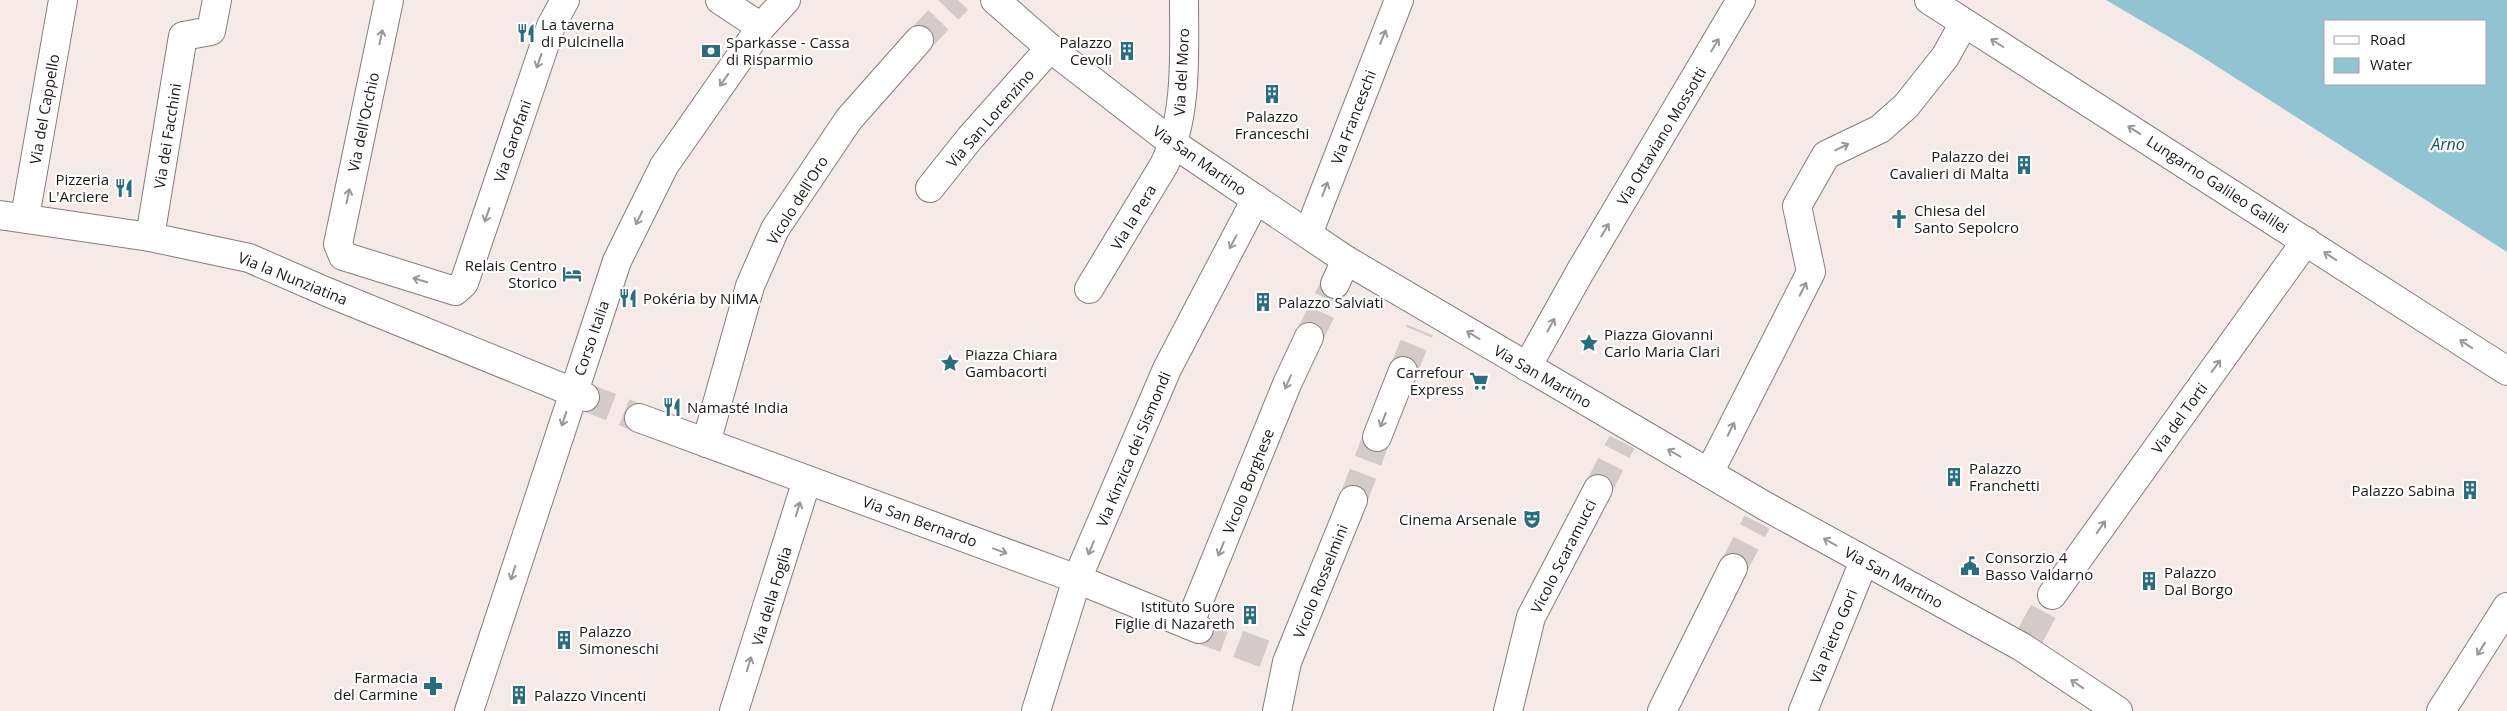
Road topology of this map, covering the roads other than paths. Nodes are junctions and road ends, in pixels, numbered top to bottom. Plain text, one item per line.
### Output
1 (63, 0) edge
2 (217, 0) edge
3 (389, 0) edge
4 (565, 0) edge
5 (720, 0) edge
6 (786, 0) edge
7 (995, 0) edge
8 (1184, 0) edge
9 (1399, 0) edge
10 (1742, 0) edge
11 (1928, 0) edge
12 (1964, 23) junction
13 (761, 27) junction
14 (919, 40) tunnel mouth
15 (1050, 48) junction
16 (1174, 144) junction
17 (930, 188) dead end
18 (1256, 199) junction
19 (13, 216) edge
20 (1308, 234) junction
21 (150, 237) junction
22 (2306, 241) junction
23 (464, 283) joint
24 (1089, 289) dead end
25 (1309, 337) tunnel mouth
26 (1527, 367) junction
27 (1403, 371) tunnel mouth
28 (2507, 371) edge
29 (578, 394) junction
30 (639, 418) tunnel mouth
31 (1377, 437) tunnel mouth
32 (706, 443) junction
33 (1709, 473) junction
34 (807, 480) junction
35 (1598, 488) tunnel mouth
36 (1353, 500) tunnel mouth
37 (1864, 560) junction
38 (1733, 568) tunnel mouth
39 (1077, 579) junction
40 (2052, 595) tunnel mouth
41 (2507, 607) edge
42 (1194, 627) joint
43 (468, 711) edge
44 (734, 711) edge
45 (1036, 711) edge
46 (1277, 711) edge
47 (1508, 711) edge
48 (1662, 711) edge
49 (1803, 711) edge
50 (2118, 711) edge
51 (2441, 711) edge

1 - 19 street, Via del Cappello
2 - 21 street, Via dei Facchini
23 -> 3 street, Via dell'Occhio
4 -> 23 street, Via Garofani
5 - 13 street
6 - 13 street, Corso Italia
7 - 15 street, Via San Martino
8 - 16 street, Via del Moro
20 -> 9 street, Via Franceschi
26 -> 10 street, Via Ottaviano Mossotti
11 - 12 street, Lungarno Galileo Galilei
22 -> 12 street, Lungarno Galileo Galilei
33 -> 12 street
13 -> 29 street, Corso Italia
14 - 32 street, Vicolo dell'Oro
15 - 16 street, Via San Martino
15 - 17 street, Via San Lorenzino
16 - 18 street, Via San Martino
16 - 24 street, Via la Pera
18 - 20 street, Via San Martino
18 -> 39 street, Via Kinzica dei Sismondi
19 - 21 street, Via la Nunziatina
26 -> 20 street, Via San Martino
21 - 29 street, Via la Nunziatina
28 -> 22 street, Lungarno Galileo Galilei
40 -> 22 street, Via del Torti
25 -> 42 street, Vicolo Borghese
33 -> 26 street, Via San Martino
27 -> 31 street
29 -> 43 street, Corso Italia
30 - 32 street, Via San Bernardo
32 - 34 street, Via San Bernardo
37 -> 33 street, Via San Martino
34 -> 39 street, Via San Bernardo
44 -> 34 street, Via della Foglia
35 - 47 street, Vicolo Scaramucci
36 - 46 street, Vicolo Rosselmini
37 - 49 street, Via Pietro Gori
50 -> 37 street, Via San Martino
38 - 48 street
39 - 42 street, Via San Bernardo
39 - 45 street, Via Kinzica dei Sismondi
41 -> 51 street

